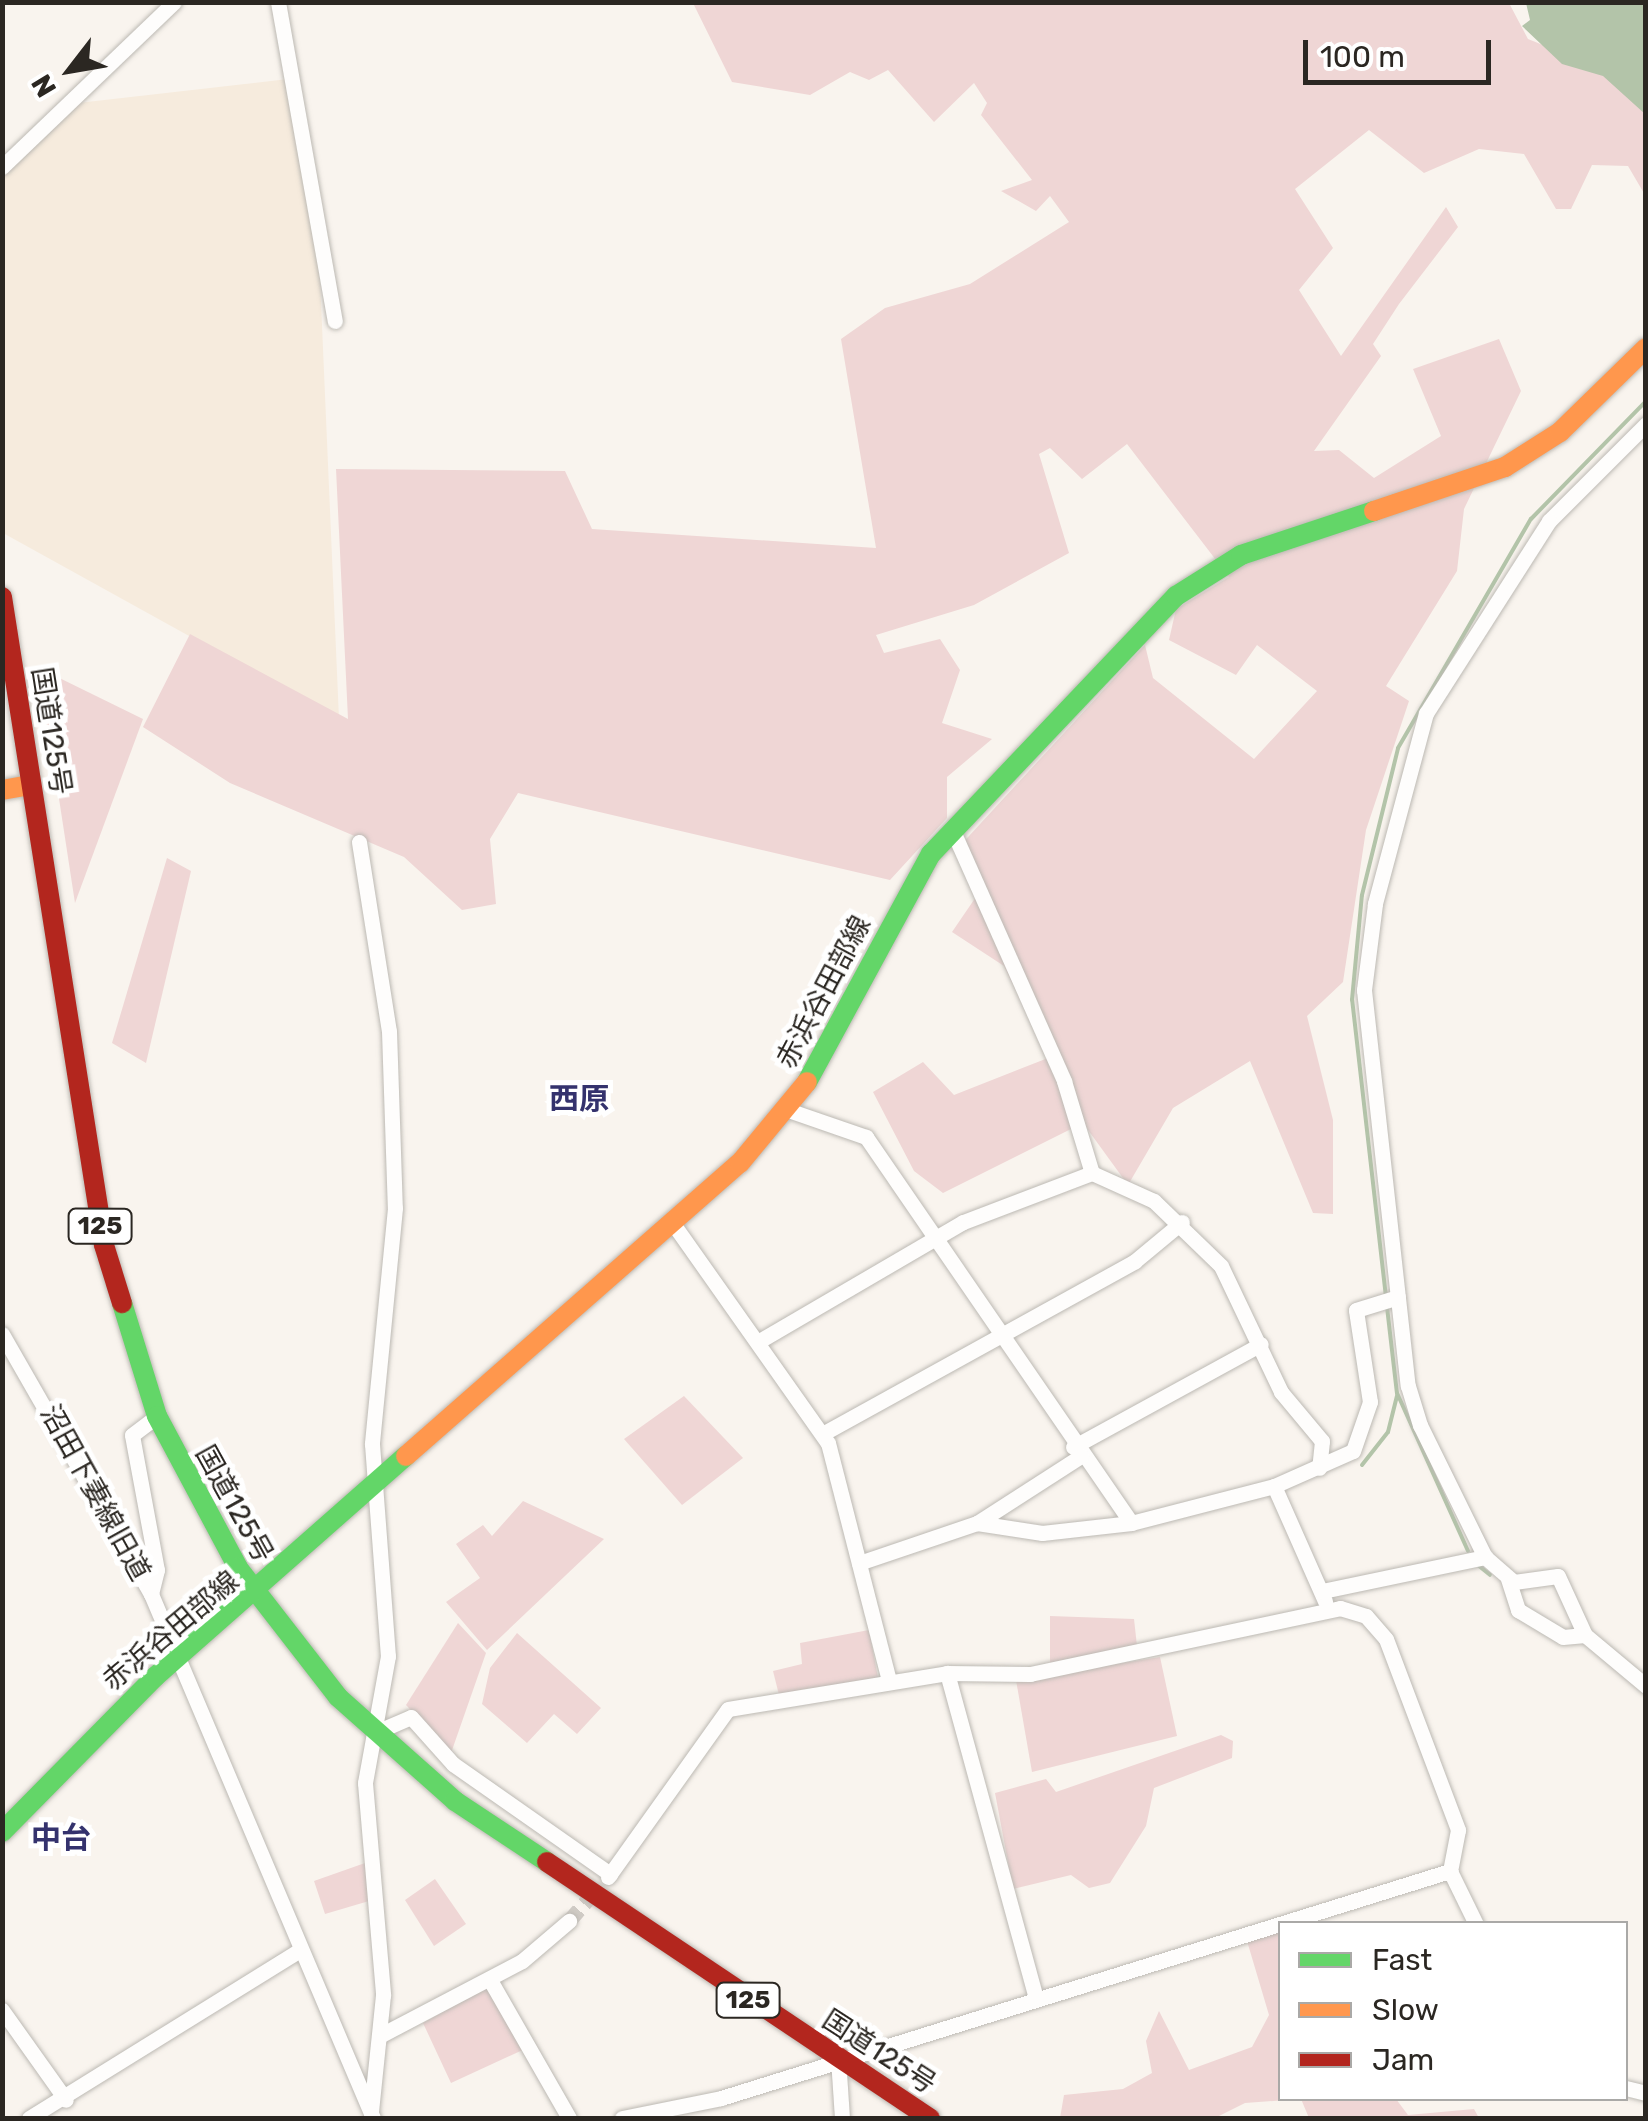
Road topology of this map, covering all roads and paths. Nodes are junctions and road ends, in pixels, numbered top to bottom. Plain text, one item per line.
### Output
1 (174, 2) edge
2 (278, 2) edge
3 (2, 167) edge
4 (335, 320) dead end
5 (1646, 348) edge
6 (1646, 424) edge
7 (2, 598) edge
8 (31, 786) junction
9 (2, 790) edge
10 (952, 830) junction
11 (359, 842) dead end
12 (788, 1110) junction
13 (1092, 1173) junction
14 (1182, 1222) junction
15 (674, 1224) junction
16 (939, 1240) junction
17 (1390, 1299) junction
18 (2, 1334) edge
19 (1004, 1335) junction
20 (761, 1340) junction
21 (1261, 1344) junction
22 (157, 1416) junction
23 (824, 1433) junction
24 (1077, 1452) junction
25 (1319, 1468) junction
26 (1274, 1486) junction
27 (372, 1492) junction
28 (977, 1522) junction
29 (1130, 1524) junction
30 (1485, 1557) junction
31 (859, 1563) junction
32 (1508, 1579) junction
33 (1322, 1592) junction
34 (150, 1594) junction
35 (255, 1595) junction
36 (1328, 1609) junction
37 (1585, 1635) junction
38 (178, 1657) junction
39 (947, 1673) junction
40 (890, 1680) junction
41 (1646, 1686) edge
42 (374, 1734) junction
43 (2, 1832) edge
44 (1450, 1871) junction
45 (569, 1921) tunnel mouth
46 (1287, 1921) edge
47 (1475, 1921) edge
48 (1278, 1924) edge
49 (300, 1950) junction
50 (490, 1980) junction
51 (1036, 1998) junction
52 (2, 2010) edge
53 (381, 2035) junction
54 (838, 2058) junction
55 (66, 2100) junction
56 (372, 2115) edge
57 (28, 2118) edge
58 (569, 2118) edge
59 (622, 2118) edge
60 (842, 2118) edge
61 (930, 2118) edge

1 - 3 street
2 - 4 street
5 - 10 main road, 赤浜谷田部線
6 - 17 street
7 - 8 main road, 国道125号 / 125
8 - 9 main road
8 - 22 main road, 国道125号 / 125
10 - 12 main road, 赤浜谷田部線
10 - 13 street
11 - 27 street
12 - 15 main road, 赤浜谷田部線
12 - 16 street
13 - 14 street
13 - 16 street
14 - 19 street
14 - 21 street
15 - 20 street
15 - 27 main road, 赤浜谷田部線
16 - 19 street
16 - 20 street
17 - 25 street
17 - 30 street
18 - 34 street, 沼田下妻線旧道
19 - 23 street
19 - 24 street
20 - 23 street
21 - 24 street
21 - 25 street
22 - 34 street
22 - 35 main road, 国道125号 / 125
23 - 31 street
24 - 28 street
24 - 29 street
25 - 26 street
26 - 29 street
26 - 33 street
27 - 35 main road, 赤浜谷田部線
27 - 42 street
28 - 29 street
28 - 31 street
30 - 32 street
30 - 33 street
31 - 40 street
32 - 37 street
32 - 37 street
33 - 36 street
34 - 38 street, 沼田下妻線旧道
35 - 38 main road, 赤浜谷田部線
35 - 42 main road, 国道125号 / 125
36 - 39 street
36 - 44 street
37 - 41 street
38 - 43 main road, 赤浜谷田部線
38 - 49 street, 沼田下妻線旧道
39 - 40 street
39 - 51 street
40 - 42 street
42 - 53 street
42 - 54 main road, 国道125号 / 125
44 - 46 street
44 - 47 street
45 - 50 street
48 - 51 street
49 - 55 street
49 - 56 street, 沼田下妻線旧道
50 - 53 street
50 - 58 street
51 - 54 street
52 - 55 street
53 - 56 street
54 - 59 street
54 - 60 street
54 - 61 main road, 国道125号 / 125
55 - 57 street

